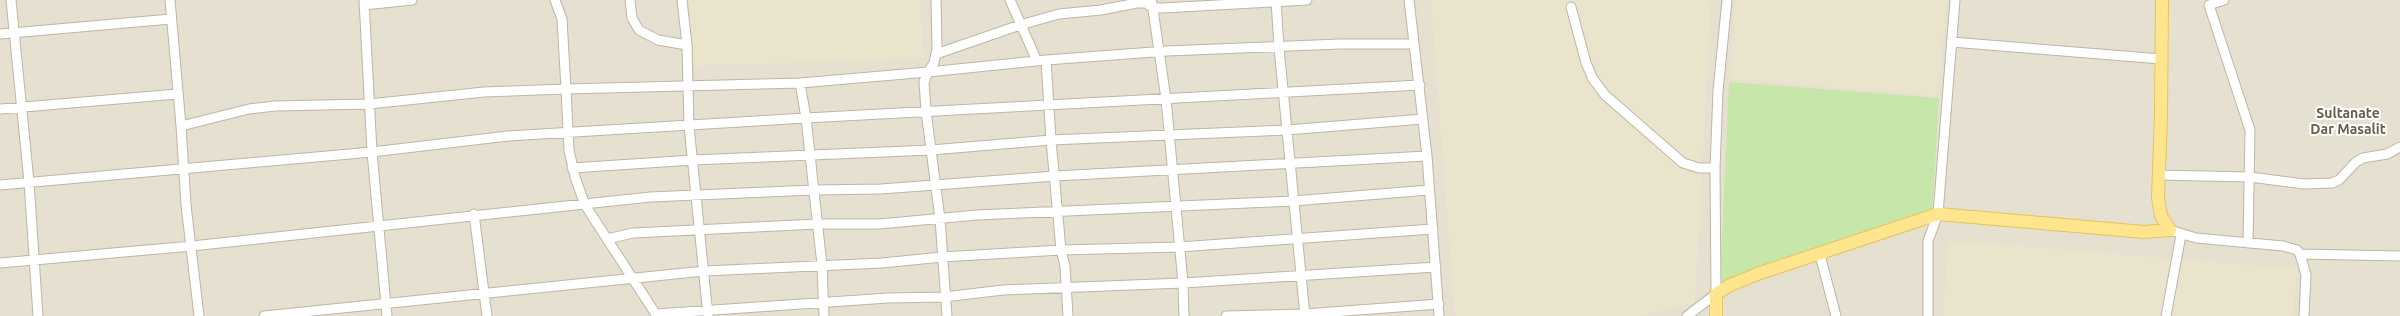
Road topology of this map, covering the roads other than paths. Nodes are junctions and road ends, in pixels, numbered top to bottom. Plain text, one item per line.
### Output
1 (11, 0) edge
2 (170, 0) edge
3 (412, 0) edge
4 (555, 0) edge
5 (630, 0) edge
6 (682, 0) edge
7 (937, 0) edge
8 (1010, 0) edge
9 (1307, 0) edge
10 (1409, 0) edge
11 (1727, 0) edge
12 (1955, 0) edge
13 (2162, 0) edge
14 (2224, 0) edge
15 (1276, 1) edge
16 (364, 3) edge
17 (2207, 3) edge
18 (1153, 4) edge
19 (1571, 7) dead end
20 (171, 19) junction
21 (1020, 25) junction
22 (14, 33) junction
23 (0, 34) edge
24 (1952, 42) junction
25 (1414, 44) junction
26 (687, 45) junction
27 (1279, 48) junction
28 (1159, 52) junction
29 (936, 54) junction
30 (2161, 59) junction
31 (1042, 60) junction
32 (928, 72) junction
33 (800, 82) junction
34 (1420, 85) junction
35 (686, 86) junction
36 (566, 89) junction
37 (177, 94) junction
38 (1284, 94) junction
39 (1166, 99) junction
40 (369, 104) junction
41 (1050, 106) junction
42 (21, 107) junction
43 (0, 109) edge
44 (926, 111) junction
45 (806, 118) junction
46 (1423, 119) junction
47 (181, 126) junction
48 (689, 126) junction
49 (1287, 130) junction
50 (567, 132) junction
51 (1168, 135) junction
52 (1051, 140) junction
53 (2400, 147) edge
54 (931, 150) junction
55 (372, 152) junction
56 (809, 155) junction
57 (1427, 156) junction
58 (693, 160) junction
59 (1290, 164) junction
60 (572, 168) junction
61 (1715, 168) junction
62 (1171, 169) junction
63 (183, 170) junction
64 (2158, 175) junction
65 (1055, 176) junction
66 (2250, 177) junction
67 (29, 182) junction
68 (936, 183) junction
69 (0, 185) edge
70 (813, 190) junction
71 (1429, 190) junction
72 (697, 194) junction
73 (1293, 201) junction
74 (585, 205) junction
75 (1174, 206) junction
76 (1058, 212) junction
77 (474, 214) junction
78 (1938, 214) junction
79 (940, 218) junction
80 (817, 224) junction
81 (380, 226) junction
82 (1433, 229) junction
83 (699, 230) junction
84 (2170, 230) junction
85 (2181, 235) junction
86 (607, 240) junction
87 (1297, 240) junction
88 (2248, 243) junction
89 (192, 246) junction
90 (1179, 247) junction
91 (1061, 250) junction
92 (2300, 254) junction
93 (1820, 255) junction
94 (2400, 256) edge
95 (942, 257) junction
96 (33, 260) junction
97 (0, 263) edge
98 (822, 265) junction
99 (1436, 267) junction
100 (704, 271) junction
101 (1301, 275) junction
102 (631, 278) junction
103 (1183, 283) junction
104 (1066, 288) junction
105 (485, 294) junction
106 (1716, 294) junction
107 (944, 297) junction
108 (385, 302) junction
109 (823, 302) junction
110 (1439, 304) junction
111 (707, 312) edge
112 (657, 315) edge
113 (1305, 315) edge
114 (38, 316) edge
115 (199, 316) edge
116 (264, 316) edge
117 (387, 316) edge
118 (487, 316) edge
119 (824, 316) edge
120 (947, 316) edge
121 (1068, 316) edge
122 (1184, 316) edge
123 (1226, 316) edge
124 (1439, 316) edge
125 (1687, 316) edge
126 (1716, 316) edge
127 (1836, 316) edge
128 (1928, 316) edge
129 (2166, 316) edge
130 (2304, 316) edge

1 - 22 street
2 - 20 street
3 - 16 street
4 - 36 street
5 - 26 street
6 - 26 street
7 - 29 street
8 - 21 street
9 - 15 street
10 - 25 street
11 - 61 street
12 - 24 street
13 - 30 main road
14 - 17 street
15 - 18 street
15 - 27 street
16 - 40 street
17 - 66 street
18 - 21 street
18 - 28 street
19 - 61 street
20 - 22 street
20 - 37 street
21 - 29 street
21 - 31 street
22 - 23 street
22 - 42 street
24 - 30 street
24 - 78 street
25 - 27 street
25 - 34 street
26 - 35 street
27 - 28 street
27 - 38 street
28 - 31 street
28 - 39 street
29 - 32 street
30 - 64 main road
31 - 32 street
31 - 41 street
32 - 33 street
32 - 44 street
33 - 35 street
33 - 45 street
34 - 38 street
34 - 46 street
35 - 36 street
35 - 48 street
36 - 40 street
36 - 50 street
37 - 42 street
37 - 47 street
38 - 39 street
38 - 49 street
39 - 41 street
39 - 51 street
40 - 47 street
40 - 55 street
41 - 44 street
41 - 52 street
42 - 43 street
42 - 67 street
44 - 45 street
44 - 54 street
45 - 48 street
45 - 56 street
46 - 49 street
46 - 57 street
47 - 63 street
48 - 50 street
48 - 58 street
49 - 51 street
49 - 59 street
50 - 55 street
50 - 60 street
51 - 52 street
51 - 62 street
52 - 54 street
52 - 65 street
53 - 66 street
54 - 56 street
54 - 68 street
55 - 63 street
55 - 81 street
56 - 58 street
56 - 70 street
57 - 59 street
57 - 71 street
58 - 60 street
58 - 72 street
59 - 62 street
59 - 73 street
60 - 74 street
61 - 106 street
62 - 65 street
62 - 75 street
63 - 67 street
63 - 89 street
64 - 66 street
64 - 84 main road
65 - 68 street
65 - 76 street
66 - 88 street
67 - 69 street
67 - 96 street
68 - 70 street
68 - 79 street
70 - 72 street
70 - 80 street
71 - 73 street
71 - 82 street
72 - 74 street
72 - 83 street
73 - 75 street
73 - 87 street
74 - 77 street
74 - 86 street
75 - 76 street
75 - 90 street
76 - 79 street
76 - 91 street
77 - 81 street
77 - 105 street
78 - 84 main road
78 - 93 main road
78 - 128 street
79 - 80 street
79 - 95 street
80 - 83 street
80 - 98 street
81 - 89 street
81 - 108 street
82 - 87 street
82 - 99 street
83 - 86 street
83 - 100 street
84 - 85 street
85 - 88 street
85 - 129 street
86 - 102 street
87 - 90 street
87 - 101 street
88 - 92 street
89 - 96 street
89 - 115 street
90 - 91 street
90 - 103 street
91 - 95 street
91 - 104 street
92 - 94 street
92 - 130 street
93 - 106 main road
93 - 127 street
95 - 98 street
95 - 107 street
96 - 97 street
96 - 114 street
98 - 100 street
98 - 109 street
99 - 101 street
99 - 110 street
100 - 102 street
100 - 111 street
101 - 103 street
101 - 113 street
102 - 105 street
102 - 112 street
103 - 104 street
103 - 122 street
104 - 107 street
104 - 121 street
105 - 108 street
105 - 118 street
106 - 125 street
106 - 126 main road
107 - 109 street
107 - 120 street
108 - 116 street
108 - 117 street
109 - 111 street
109 - 119 street
110 - 113 street
110 - 124 street
111 - 112 street
113 - 123 street

